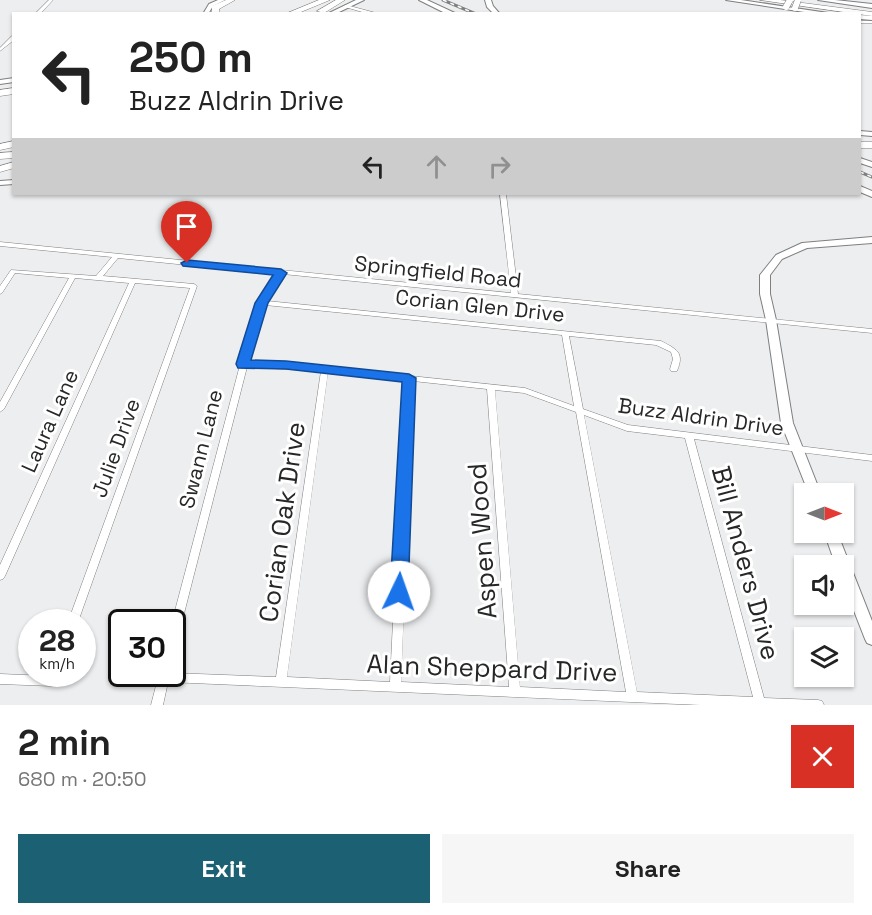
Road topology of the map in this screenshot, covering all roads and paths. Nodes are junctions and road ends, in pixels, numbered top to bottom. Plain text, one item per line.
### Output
1 (51, 0) edge
2 (222, 0) edge
3 (231, 0) edge
4 (326, 0) edge
5 (336, 0) edge
6 (361, 0) edge
7 (422, 0) edge
8 (488, 0) edge
9 (729, 0) edge
10 (764, 0) edge
11 (798, 0) edge
12 (821, 0) edge
13 (343, 3) edge
14 (316, 4) junction
15 (787, 4) edge
16 (847, 4) edge
17 (795, 8) junction
18 (39, 12) edge
19 (207, 12) edge
20 (216, 12) edge
21 (294, 12) edge
22 (298, 12) edge
23 (310, 12) edge
24 (322, 12) edge
25 (369, 12) edge
26 (449, 12) edge
27 (495, 12) edge
28 (820, 12) edge
29 (855, 12) edge
30 (872, 14) edge
31 (12, 39) edge
32 (0, 50) edge
33 (502, 195) edge
34 (872, 240) edge
35 (0, 244) edge
36 (116, 256) junction
37 (281, 273) junction
38 (73, 276) junction
39 (98, 278) junction
40 (134, 281) junction
41 (0, 292) edge
42 (515, 296) junction
43 (262, 303) junction
44 (771, 321) junction
45 (872, 331) edge
46 (565, 333) junction
47 (243, 364) junction
48 (325, 369) junction
49 (674, 369) dead end
50 (409, 378) junction
51 (491, 387) junction
52 (0, 409) edge
53 (580, 411) junction
54 (689, 436) junction
55 (798, 449) junction
56 (872, 458) edge
57 (811, 483) edge
58 (834, 543) edge
59 (0, 576) edge
60 (79, 609) edge
61 (180, 609) edge
62 (872, 639) edge
63 (186, 676) edge
64 (18, 678) edge
65 (0, 679) edge
66 (281, 682) junction
67 (161, 687) edge
68 (395, 687) junction
69 (515, 692) junction
70 (632, 695) junction
71 (760, 702) junction
72 (157, 705) edge
73 (818, 705) edge

1 - 18 street
2 - 19 street
3 - 20 highway
4 - 14 highway
5 - 23 highway
6 - 13 street
7 - 26 main road
8 - 27 street
9 - 15 street
10 - 16 highway
11 - 17 street, bridge
12 - 16 street
13 - 24 highway
13 - 25 street
14 - 21 highway
14 - 22 highway
15 - 17 street
15 - 29 highway
16 - 30 highway
17 - 28 street
31 - 32 street
33 - 42 street
34 - 44 street
35 - 36 street, Springfield Road
36 - 37 street, Springfield Road
36 - 39 street
37 - 42 street, Springfield Road
37 - 43 street, Swann Lane
38 - 39 street
38 - 41 street
38 - 52 street
39 - 40 street
40 - 59 street, Laura Lane
40 - 60 street, Julie Drive
42 - 44 street, Springfield Road
43 - 46 street, Corian Glen Drive
43 - 47 street, Swann Lane
44 - 45 street, Springfield Road
44 - 55 street
46 - 49 street, Corian Glen Drive
46 - 53 street
47 - 48 street, Buzz Aldrin Drive
47 - 61 street, Swann Lane
48 - 50 street, Buzz Aldrin Drive
48 - 66 street, Corian Oak Drive
50 - 51 street, Buzz Aldrin Drive
50 - 68 street
51 - 53 street, Buzz Aldrin Drive
51 - 69 street, Aspen Wood
53 - 54 street, Buzz Aldrin Drive
53 - 70 street
54 - 55 street, Buzz Aldrin Drive
54 - 71 street, Bill Anders Drive
55 - 56 street, Buzz Aldrin Drive
55 - 57 street
58 - 62 street
63 - 66 street, Alan Sheppard Drive
64 - 65 street
66 - 68 street, Alan Sheppard Drive
67 - 72 street
68 - 69 street, Alan Sheppard Drive
69 - 70 street, Alan Sheppard Drive
70 - 71 street, Alan Sheppard Drive
71 - 73 street, Alan Sheppard Drive

